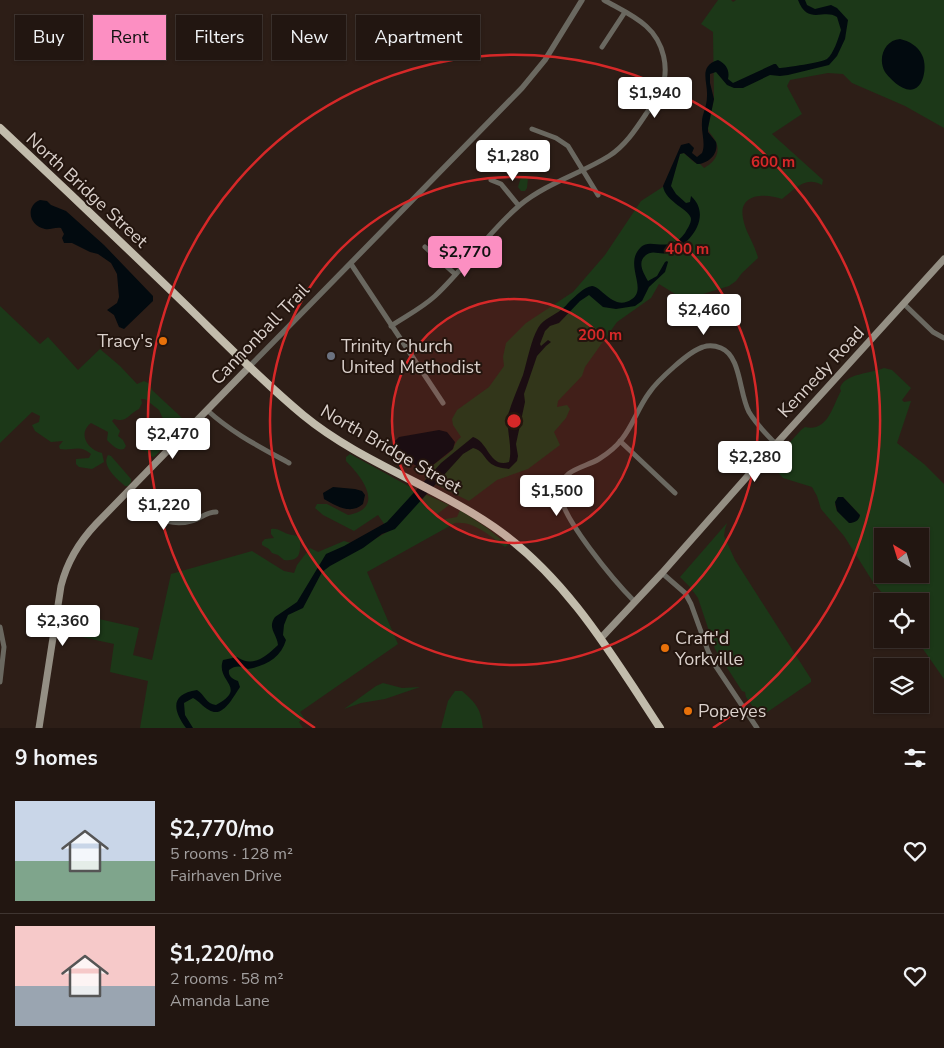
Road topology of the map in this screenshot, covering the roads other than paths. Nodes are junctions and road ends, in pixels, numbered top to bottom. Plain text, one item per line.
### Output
1 (582, 0) edge
2 (604, 0) edge
3 (626, 12) junction
4 (602, 48) dead end
5 (0, 128) edge
6 (532, 130) dead end
7 (582, 170) junction
8 (491, 180) dead end
9 (598, 195) dead end
10 (519, 206) junction
11 (425, 247) dead end
12 (944, 260) edge
13 (351, 264) junction
14 (455, 274) junction
15 (904, 304) junction
16 (391, 326) junction
17 (944, 338) edge
18 (250, 366) junction
19 (443, 404) dead end
20 (207, 410) junction
21 (620, 441) junction
22 (776, 444) junction
23 (290, 463) dead end
24 (127, 491) junction
25 (675, 493) dead end
26 (216, 512) dead end
27 (662, 573) junction
28 (635, 602) junction
29 (0, 627) edge
30 (601, 638) junction
31 (0, 682) edge
32 (40, 728) edge
33 (660, 728) edge
34 (758, 728) edge

1 - 13 street, Cannonball Trail
2 - 3 street
3 - 4 street
3 - 7 street
5 - 18 highway, North Bridge Street
6 - 7 street
7 - 9 street
7 - 10 street
8 - 10 street
10 - 14 street
11 - 14 street
12 - 15 main road, Kennedy Road
13 - 16 street
13 - 18 street, Cannonball Trail
14 - 16 street
15 - 17 street
15 - 22 main road, Kennedy Road
16 - 19 street
18 - 20 main road, Cannonball Trail
18 - 30 highway, North Bridge Street
20 - 23 street
20 - 24 main road, Cannonball Trail
21 - 22 street
21 - 25 street
21 - 28 street
22 - 27 main road, Kennedy Road
24 - 26 street
24 - 32 main road, Cannonball Trail
27 - 28 main road, Kennedy Road
27 - 34 street
28 - 30 main road, Kennedy Road
29 - 31 street
30 - 33 highway, North Bridge Street

